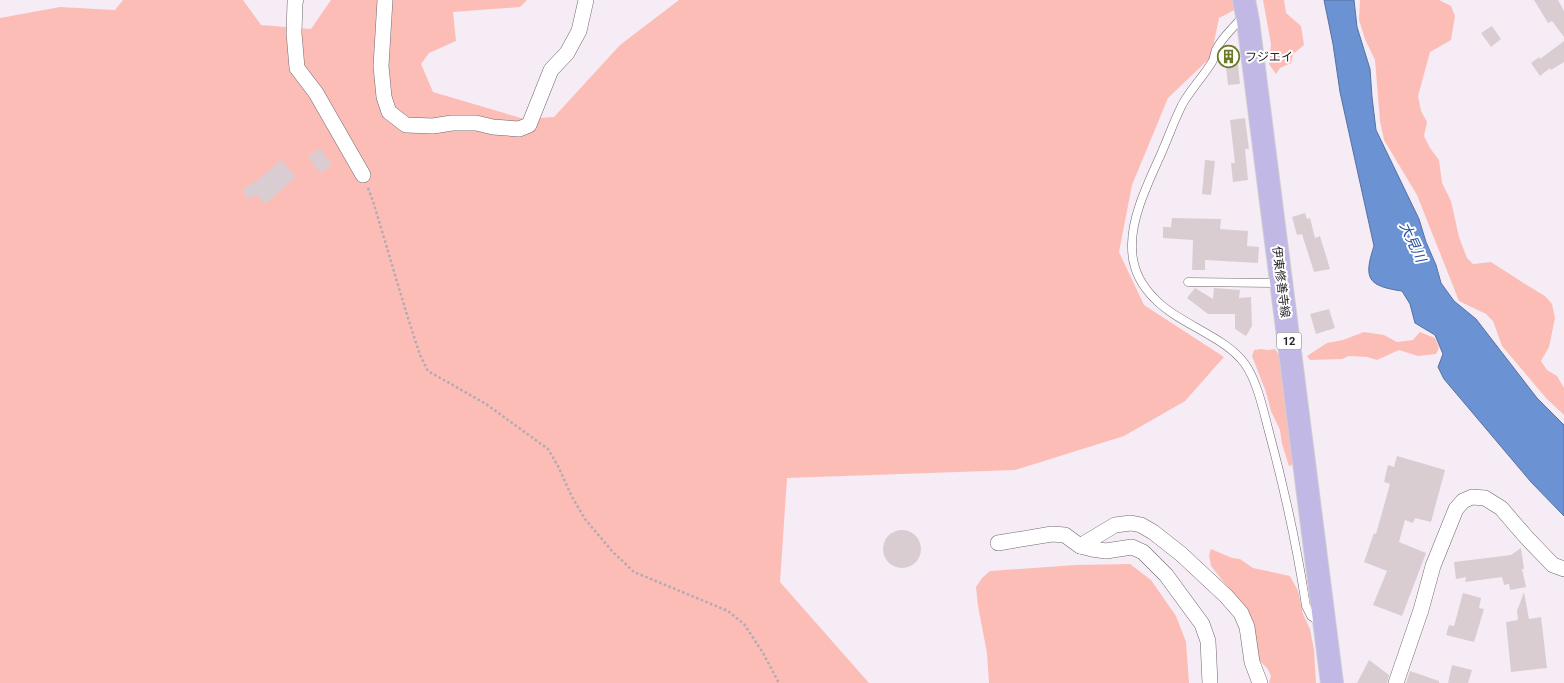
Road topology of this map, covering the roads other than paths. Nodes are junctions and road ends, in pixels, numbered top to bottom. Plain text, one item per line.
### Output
1 (385, 0) edge
2 (586, 0) edge
3 (293, 1) edge
4 (1245, 7) edge
5 (362, 175) road end
6 (1188, 282) dead end
7 (1281, 283) junction
8 (998, 543) dead end
9 (1080, 546) junction
10 (1564, 569) edge
11 (1325, 626) junction
12 (1210, 683) edge
13 (1260, 683) edge
14 (1332, 683) edge
15 (1396, 683) edge

1 - 2 street
3 - 5 street
4 - 7 main road, 伊東修善寺線 / 12
4 - 11 lane
6 - 7 lane
7 - 11 main road, 伊東修善寺線 / 12
8 - 9 street
9 - 12 street
9 - 13 street
10 - 15 street
11 - 14 main road, 伊東修善寺線 / 12

